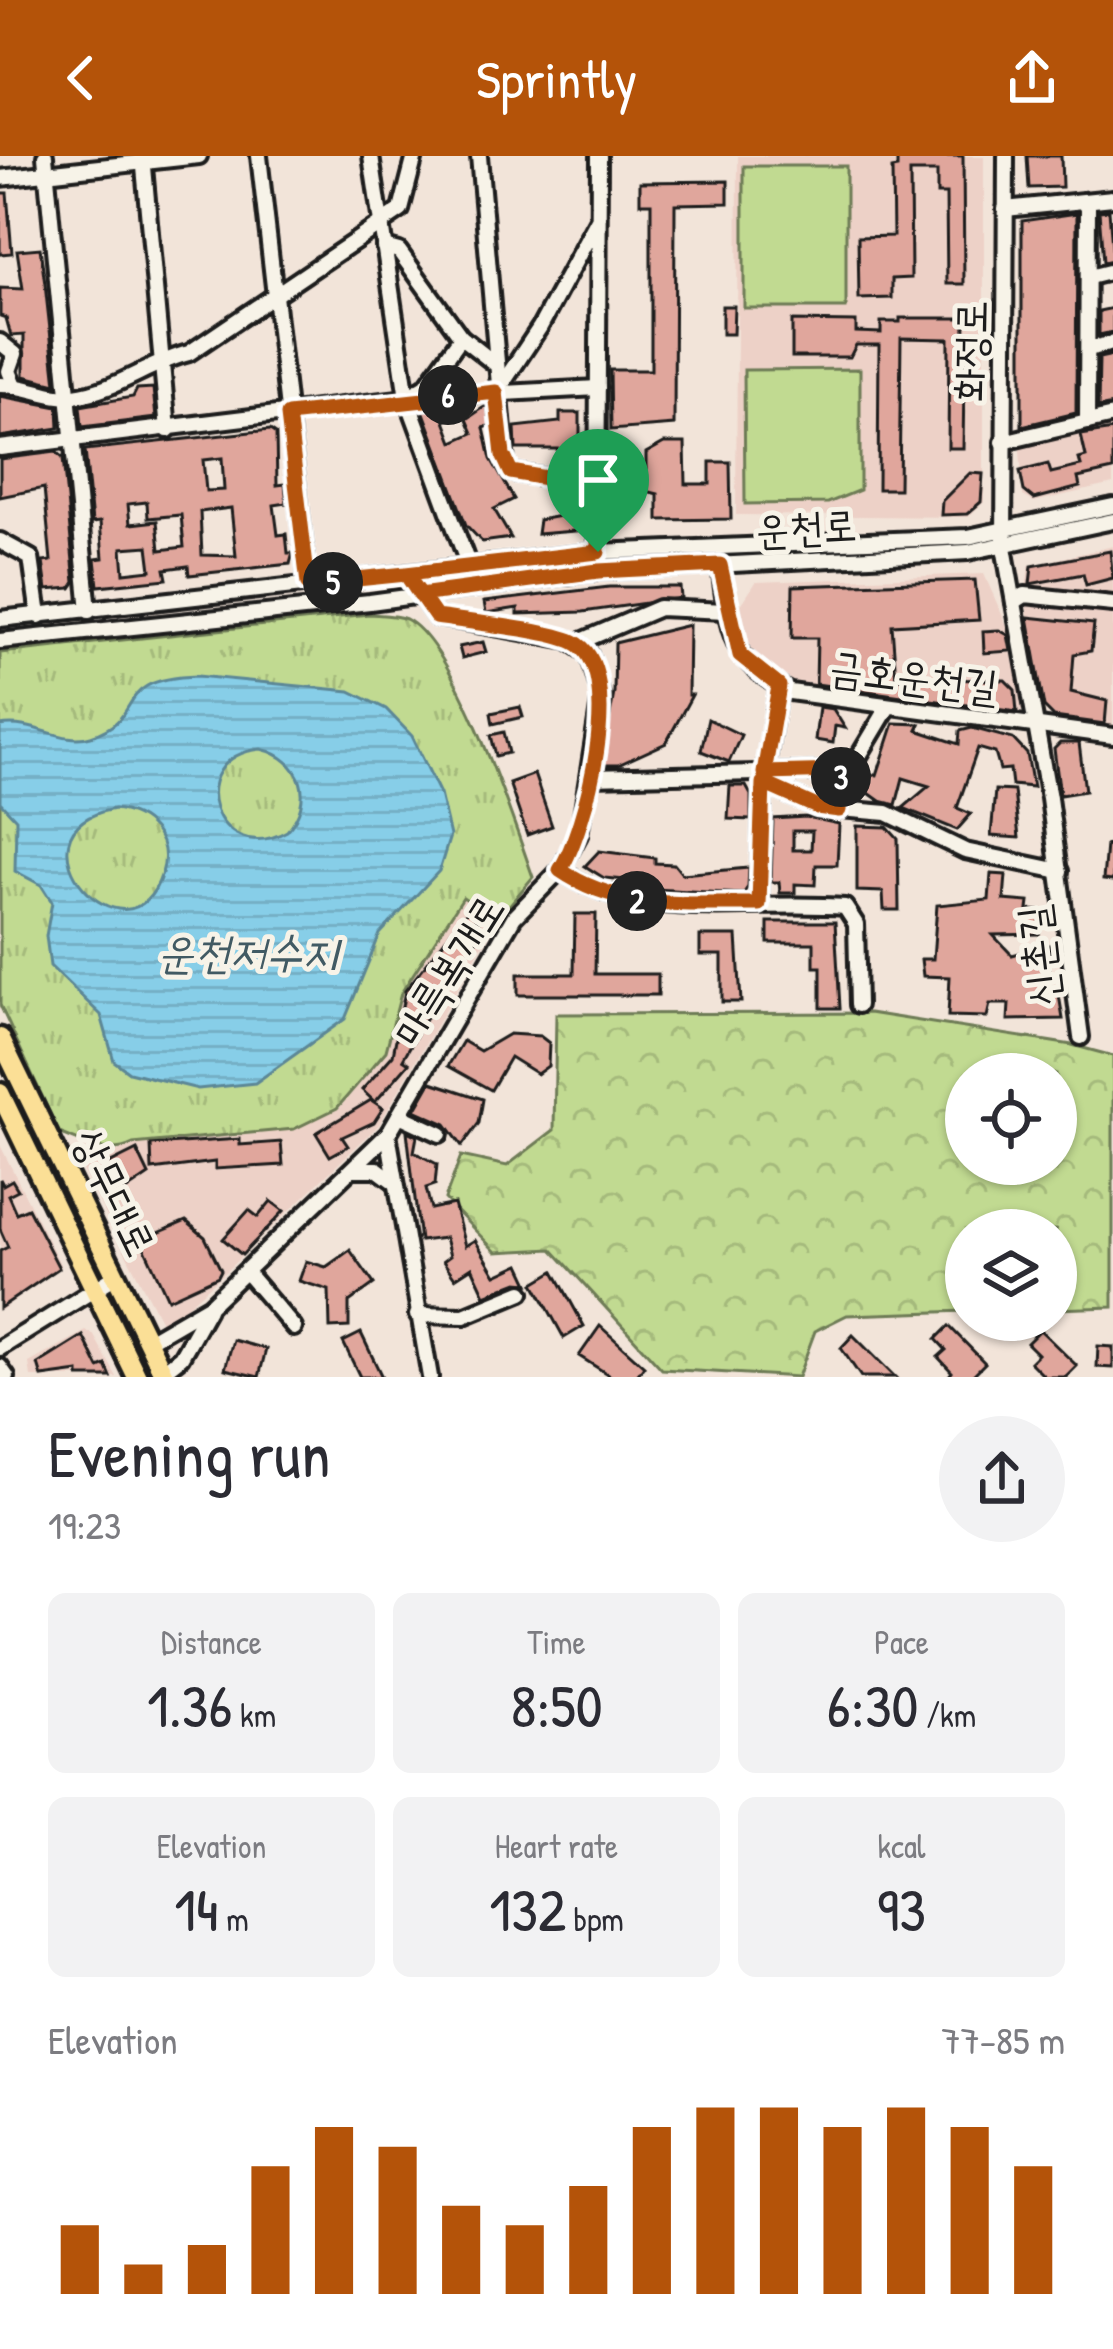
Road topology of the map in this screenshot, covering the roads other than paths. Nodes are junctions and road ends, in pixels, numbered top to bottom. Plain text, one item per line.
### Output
1 (46, 156) edge
2 (199, 156) edge
3 (259, 156) edge
4 (371, 156) edge
5 (415, 156) edge
6 (479, 156) edge
7 (599, 156) edge
8 (1006, 156) edge
9 (143, 159) edge
10 (47, 173) junction
11 (0, 178) edge
12 (1113, 197) edge
13 (1088, 202) junction
14 (1005, 209) junction
15 (600, 216) junction
16 (381, 226) junction
17 (384, 247) junction
18 (1113, 271) edge
19 (1089, 277) junction
20 (275, 299) junction
21 (460, 337) junction
22 (0, 342) edge
23 (1113, 343) edge
24 (1088, 349) junction
25 (162, 360) junction
26 (494, 362) junction
27 (5, 384) edge
28 (598, 388) junction
29 (496, 392) junction
30 (68, 398) junction
31 (406, 398) junction
32 (288, 415) junction
33 (1113, 416) edge
34 (1087, 422) junction
35 (168, 430) junction
36 (73, 440) junction
37 (1003, 442) junction
38 (0, 448) edge
39 (598, 487) junction
40 (1113, 506) edge
41 (1113, 521) edge
42 (1003, 540) junction
43 (0, 541) edge
44 (598, 552) junction
45 (720, 565) junction
46 (470, 569) junction
47 (406, 574) junction
48 (308, 584) junction
49 (420, 595) junction
50 (1014, 602) junction
51 (1113, 604) edge
52 (89, 611) junction
53 (726, 611) junction
54 (39, 616) junction
55 (0, 619) edge
56 (0, 641) edge
57 (577, 643) junction
58 (779, 686) junction
59 (887, 709) junction
60 (1037, 725) junction
61 (1113, 736) edge
62 (842, 771) junction
63 (591, 777) junction
64 (764, 778) junction
65 (839, 810) junction
66 (560, 870) junction
67 (1060, 871) junction
68 (759, 904) junction
69 (858, 1004) dead end
70 (1081, 1037) dead end
71 (0, 1038) edge
72 (1, 1098) edge
73 (399, 1115) junction
74 (388, 1134) junction
75 (440, 1134) dead end
76 (354, 1168) junction
77 (397, 1183) junction
78 (246, 1272) junction
79 (116, 1276) junction
80 (92, 1289) junction
81 (522, 1292) dead end
82 (210, 1305) junction
83 (417, 1315) junction
84 (294, 1328) dead end
85 (148, 1341) junction
86 (0, 1348) edge
87 (0, 1367) edge
88 (163, 1374) edge
89 (7, 1377) edge
90 (137, 1377) edge
91 (430, 1377) edge

1 - 10 street
2 - 9 street
3 - 20 street
4 - 16 street
5 - 16 street
6 - 26 street
7 - 15 street
8 - 14 street, 화정로
9 - 10 street
9 - 25 street
10 - 11 street
10 - 30 street
12 - 13 street
13 - 14 street
13 - 19 street
14 - 37 street, 화정로
15 - 28 street
15 - 29 street
16 - 17 street
16 - 20 street
17 - 21 street
17 - 31 street
18 - 19 street
19 - 24 street
20 - 25 street
20 - 32 street
21 - 26 street
21 - 31 street
22 - 27 street
23 - 24 street
24 - 34 street
25 - 30 street
25 - 35 street
26 - 29 street
27 - 30 street
28 - 29 street
28 - 39 street
29 - 31 street
29 - 39 street
30 - 36 street
31 - 32 street
31 - 46 street
32 - 35 street
32 - 48 street
33 - 34 street
34 - 37 street
35 - 36 street
36 - 38 street
36 - 52 street
37 - 42 street, 화정로
39 - 44 street
40 - 42 street, 운천로
41 - 42 street, 운천로
42 - 44 street, 운천로
42 - 45 street, 운천로
42 - 50 street, 화정로
43 - 54 street
44 - 46 street, 운천로
45 - 49 street, 운천로
45 - 53 street, 금호운천길
46 - 47 street, 운천로
47 - 48 street, 운천로
47 - 49 street
48 - 52 street, 운천로
49 - 56 street, 운천로
49 - 57 street
50 - 51 street
50 - 60 street, 신촌길
52 - 54 street, 운천로
53 - 57 street
53 - 58 street, 금호운천길
54 - 55 street, 운천로
57 - 63 street, 마륵복개로
58 - 59 street, 금호운천길
58 - 64 street
59 - 60 street, 금호운천길
59 - 62 street
60 - 61 street, 금호운천길
60 - 67 street, 신촌길
62 - 64 street
62 - 65 street
63 - 64 street
63 - 66 street, 마륵복개로
64 - 65 street
64 - 68 street
65 - 67 street
66 - 68 street
66 - 73 street, 마륵복개로
67 - 70 street, 신촌길
68 - 69 street
71 - 79 main road, 상무대로
72 - 80 main road, 상무대로
73 - 74 street, 마륵복개로
73 - 75 street
74 - 76 street, 마륵복개로
74 - 77 street
76 - 77 street
76 - 78 street, 마륵복개로
77 - 83 street
78 - 82 street, 마륵복개로
78 - 84 street
79 - 80 street
79 - 85 main road, 상무대로
80 - 86 street
80 - 90 main road, 상무대로
81 - 83 street
82 - 85 street, 마륵복개로
82 - 88 street, 마륵복개로
83 - 91 street
85 - 88 main road, 상무대로
87 - 89 street

